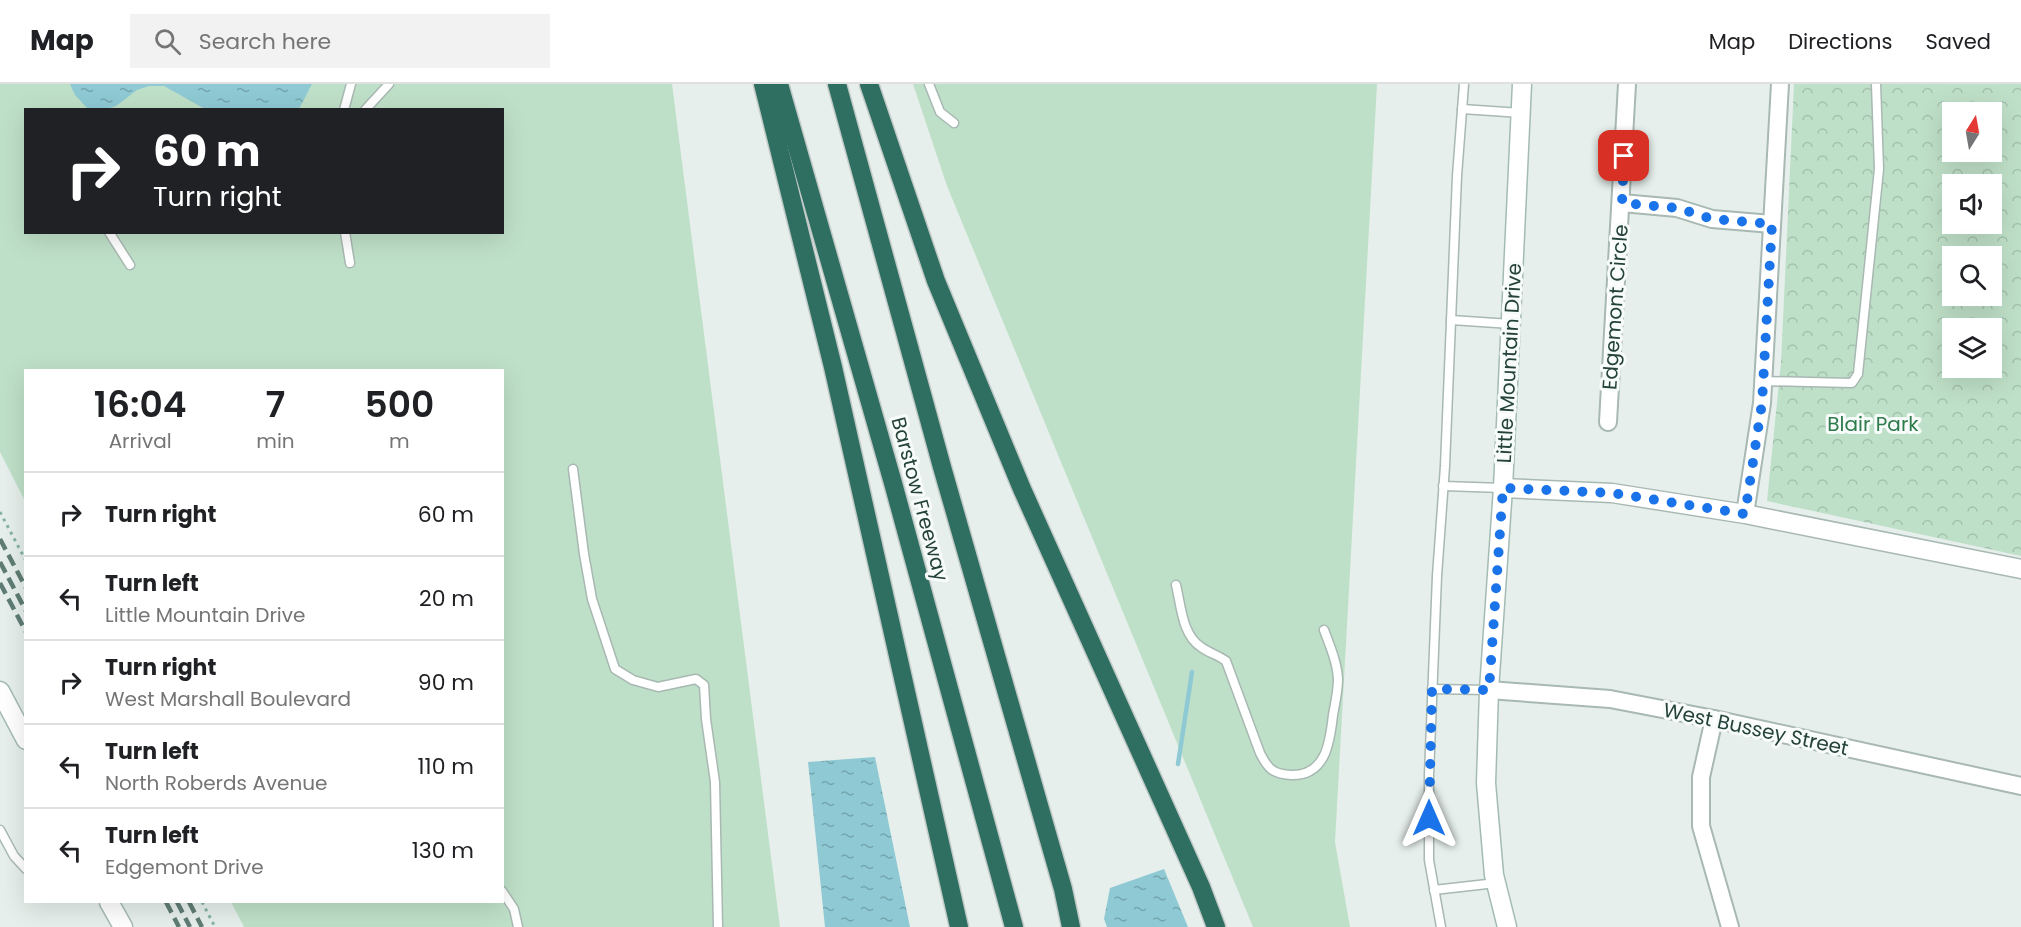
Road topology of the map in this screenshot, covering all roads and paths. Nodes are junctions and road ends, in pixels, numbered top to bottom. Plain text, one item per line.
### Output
1 (351, 84) edge
2 (389, 84) edge
3 (763, 84) edge
4 (779, 84) edge
5 (837, 84) edge
6 (869, 84) edge
7 (929, 84) edge
8 (1464, 84) edge
9 (1522, 84) edge
10 (1627, 84) edge
11 (1780, 84) edge
12 (1876, 84) edge
13 (345, 108) edge
14 (367, 108) edge
15 (1462, 109) junction
16 (1521, 113) junction
17 (954, 123) dead end
18 (1622, 203) junction
19 (1772, 224) junction
20 (110, 234) edge
21 (345, 234) edge
22 (350, 262) dead end
23 (130, 265) dead end
24 (1451, 320) junction
25 (1511, 324) junction
26 (1763, 381) junction
27 (1608, 422) dead end
28 (573, 469) dead end
29 (1443, 486) junction
30 (1503, 488) junction
31 (0, 512) edge
32 (1745, 514) junction
33 (24, 557) edge
34 (2021, 569) edge
35 (1176, 585) dead end
36 (1324, 630) dead end
37 (1432, 689) junction
38 (1489, 690) junction
39 (0, 691) edge
40 (1714, 719) junction
41 (24, 736) edge
42 (2021, 786) edge
43 (0, 830) edge
44 (24, 867) edge
45 (1496, 883) junction
46 (1063, 889) junction
47 (1434, 890) junction
48 (504, 894) edge
49 (111, 903) edge
50 (203, 903) edge
51 (123, 927) edge
52 (215, 927) edge
53 (518, 927) edge
54 (718, 927) edge
55 (960, 927) edge
56 (1014, 927) edge
57 (1071, 927) edge
58 (1077, 927) edge
59 (1216, 927) edge
60 (1441, 927) edge
61 (1507, 927) edge
62 (1730, 927) edge

1 - 13 lane
2 - 14 lane
3 - 55 highway
4 - 56 highway, Barstow Freeway
5 - 46 highway, Barstow Freeway
6 - 59 highway
7 - 17 lane
8 - 15 lane
9 - 16 main road, Little Mountain Drive
10 - 18 street, Edgemont Circle
11 - 19 street
12 - 26 lane
15 - 16 lane
15 - 24 lane
16 - 25 main road, Little Mountain Drive
18 - 19 street
18 - 27 street, Edgemont Circle
19 - 26 street
20 - 23 lane
21 - 22 lane
24 - 25 lane
24 - 29 lane
25 - 30 main road, Little Mountain Drive
26 - 32 street
28 - 54 lane
29 - 30 lane
29 - 37 lane
30 - 32 main road
30 - 38 main road, Little Mountain Drive
31 - 33 path
32 - 34 main road
35 - 36 lane
37 - 38 lane
37 - 47 lane
38 - 40 street, West Bussey Street
38 - 45 main road, Little Mountain Drive
39 - 41 main road
40 - 42 street, West Bussey Street
40 - 62 street
43 - 44 lane
45 - 47 lane
45 - 61 main road, Little Mountain Drive
46 - 57 highway, Barstow Freeway
46 - 58 highway
47 - 60 lane
48 - 53 lane
49 - 51 main road
50 - 52 path

